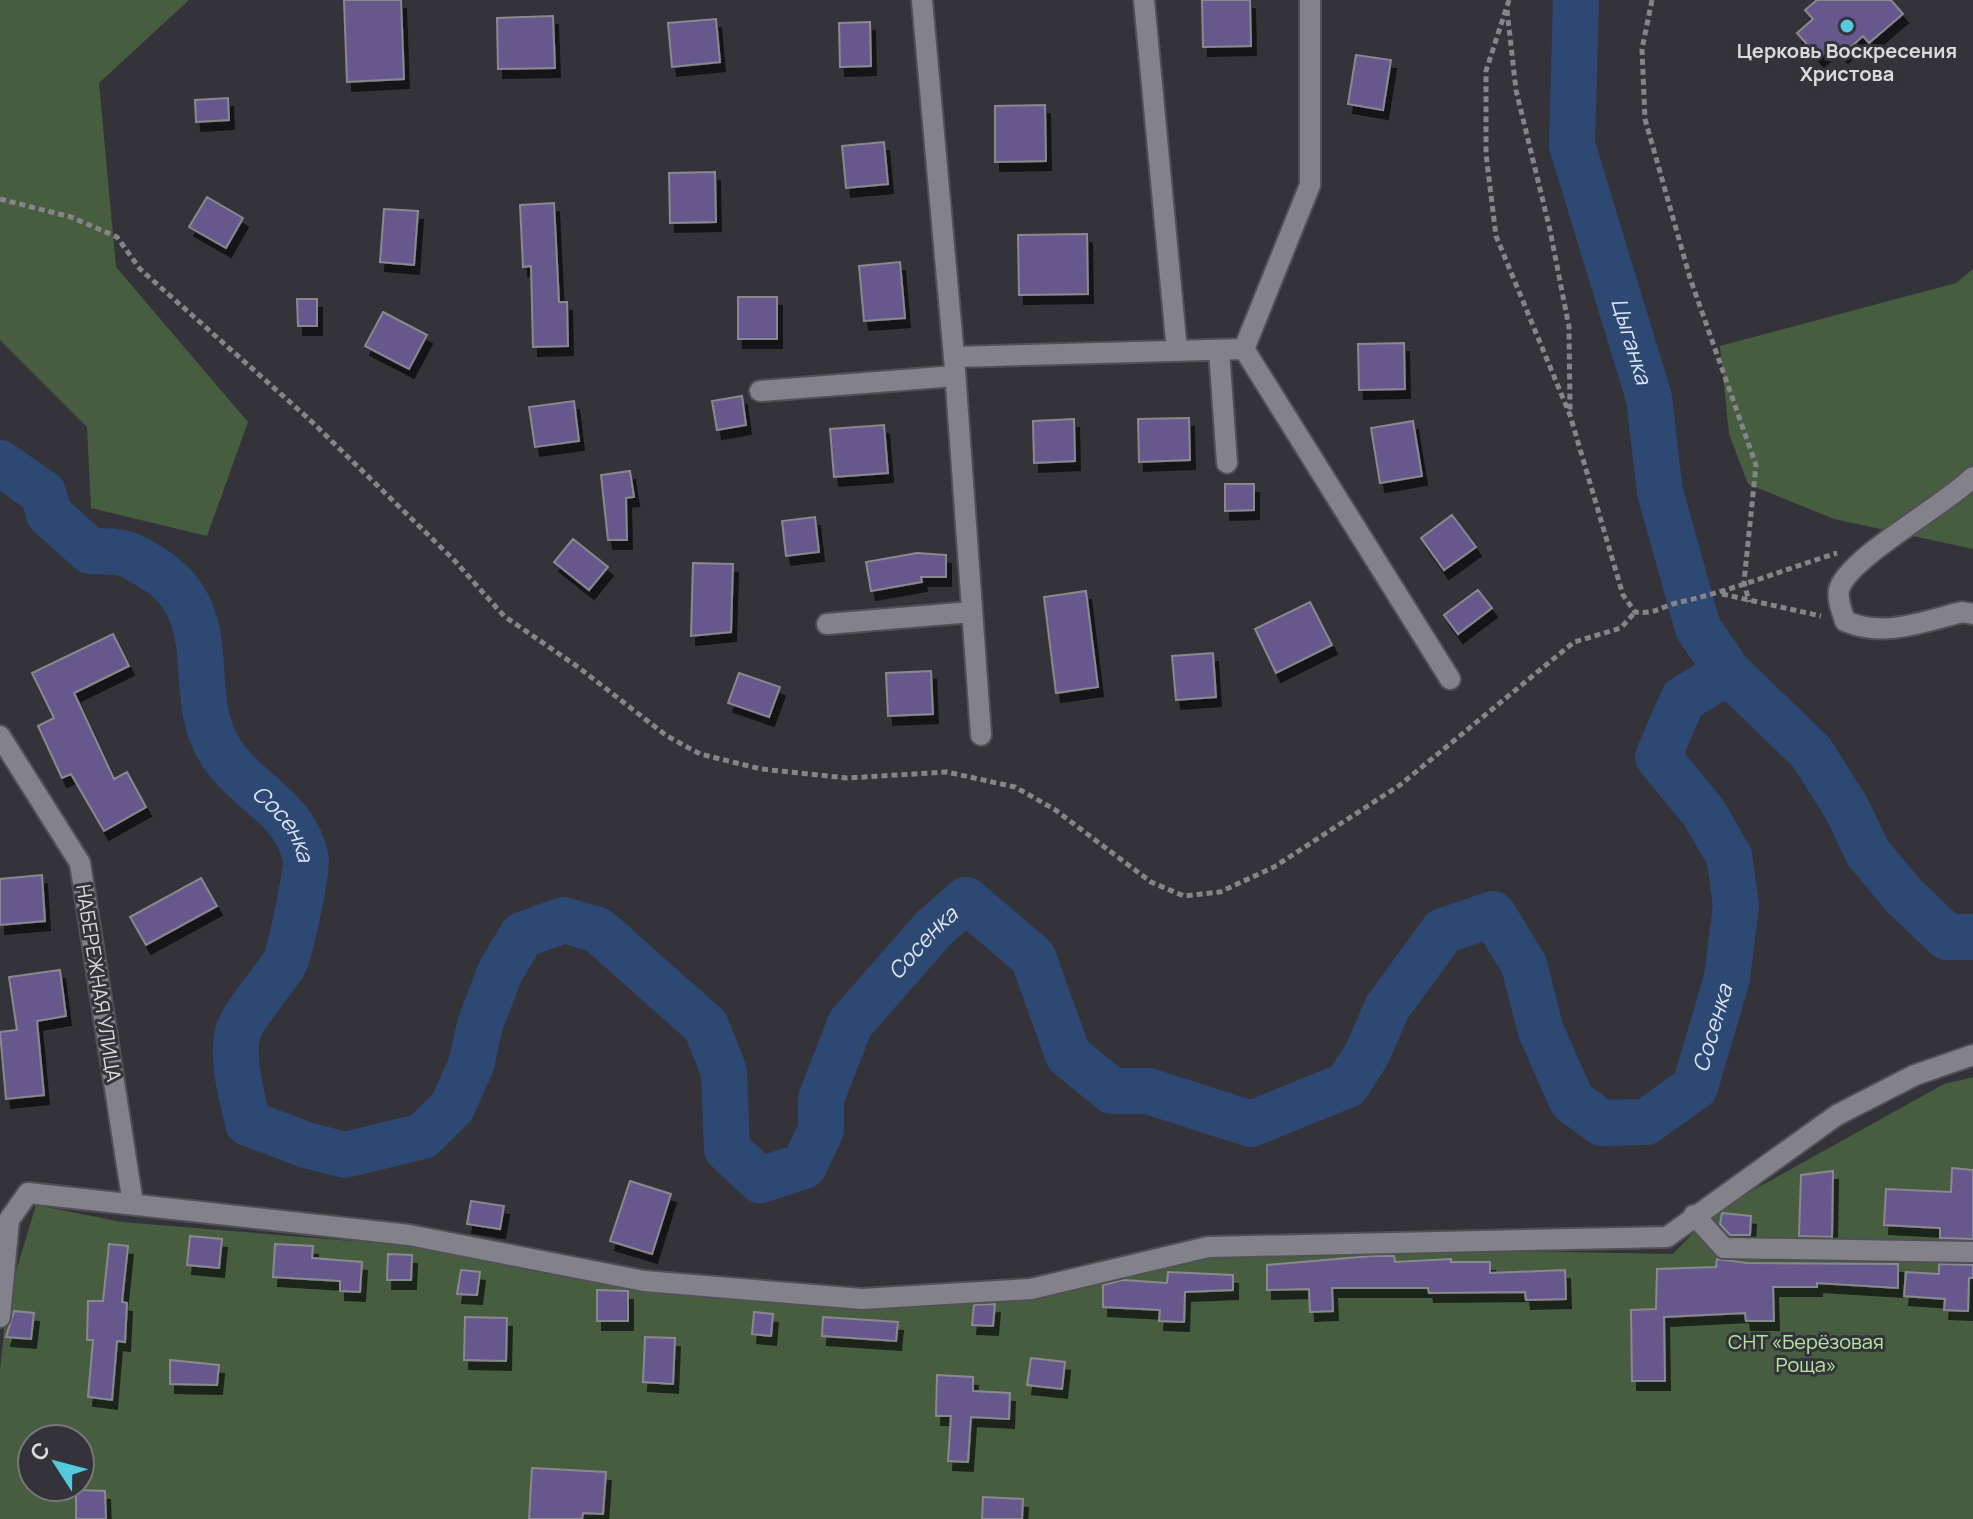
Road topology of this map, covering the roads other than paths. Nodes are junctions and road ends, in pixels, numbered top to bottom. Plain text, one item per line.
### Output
1 (922, 0) edge
2 (1144, 0) edge
3 (1310, 0) edge
4 (1244, 349) junction
5 (1219, 350) junction
6 (1177, 351) junction
7 (955, 366) junction
8 (760, 391) dead end
9 (1227, 463) dead end
10 (1973, 477) edge
11 (972, 612) junction
12 (1973, 614) edge
13 (827, 624) dead end
14 (1450, 679) dead end
15 (981, 735) dead end
16 (0, 736) edge
17 (1973, 1055) edge
18 (133, 1204) junction
19 (1694, 1215) junction
20 (1973, 1252) edge
21 (0, 1317) edge

1 - 7 street
2 - 6 street
3 - 4 street
4 - 5 street
4 - 14 street
5 - 6 street
5 - 9 street
6 - 7 street
7 - 8 street
7 - 11 street
10 - 12 street
11 - 13 street
11 - 15 street
16 - 18 street, НАБЕРЕЖНАЯ УЛИЦА
17 - 19 street
18 - 19 street
18 - 21 street
19 - 20 street

